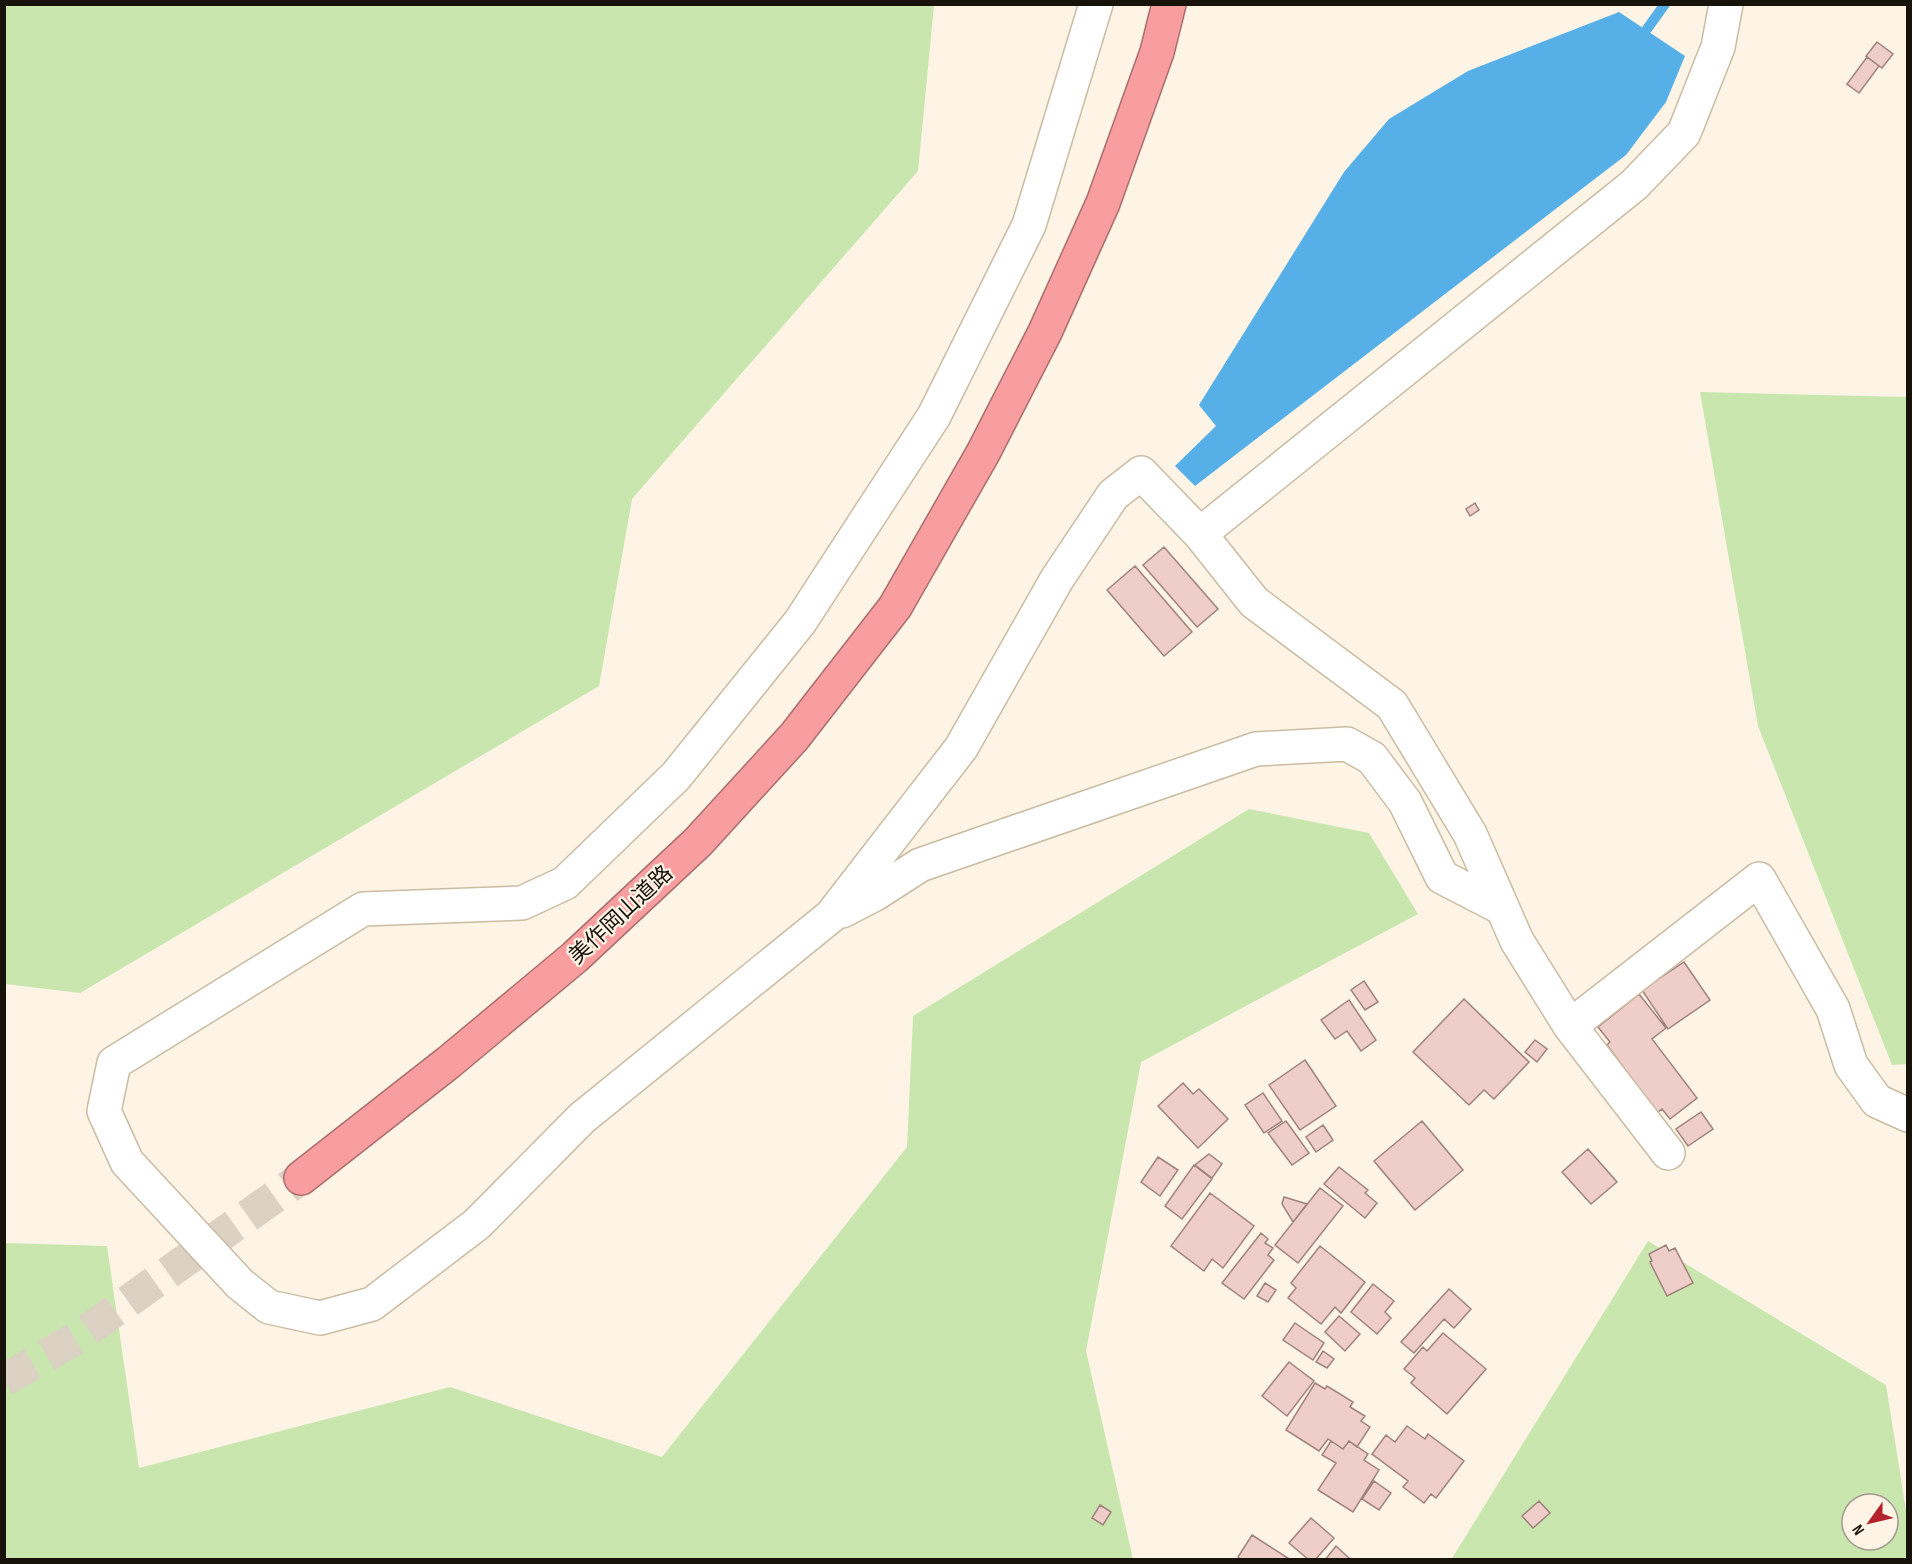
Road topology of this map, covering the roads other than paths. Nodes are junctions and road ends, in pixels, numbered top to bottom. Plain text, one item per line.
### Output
1 (1096, 4) edge
2 (1169, 4) edge
3 (1726, 4) edge
4 (1200, 534) junction
5 (1502, 908) junction
6 (831, 916) junction
7 (1570, 1026) junction
8 (1908, 1114) edge
9 (1668, 1153) dead end
10 (301, 1178) tunnel mouth

1 - 6 street
2 - 10 highway, 美作岡山道路
3 - 4 street
4 - 5 street
4 - 6 street
5 - 6 street
5 - 7 street
7 - 8 street
7 - 9 street

